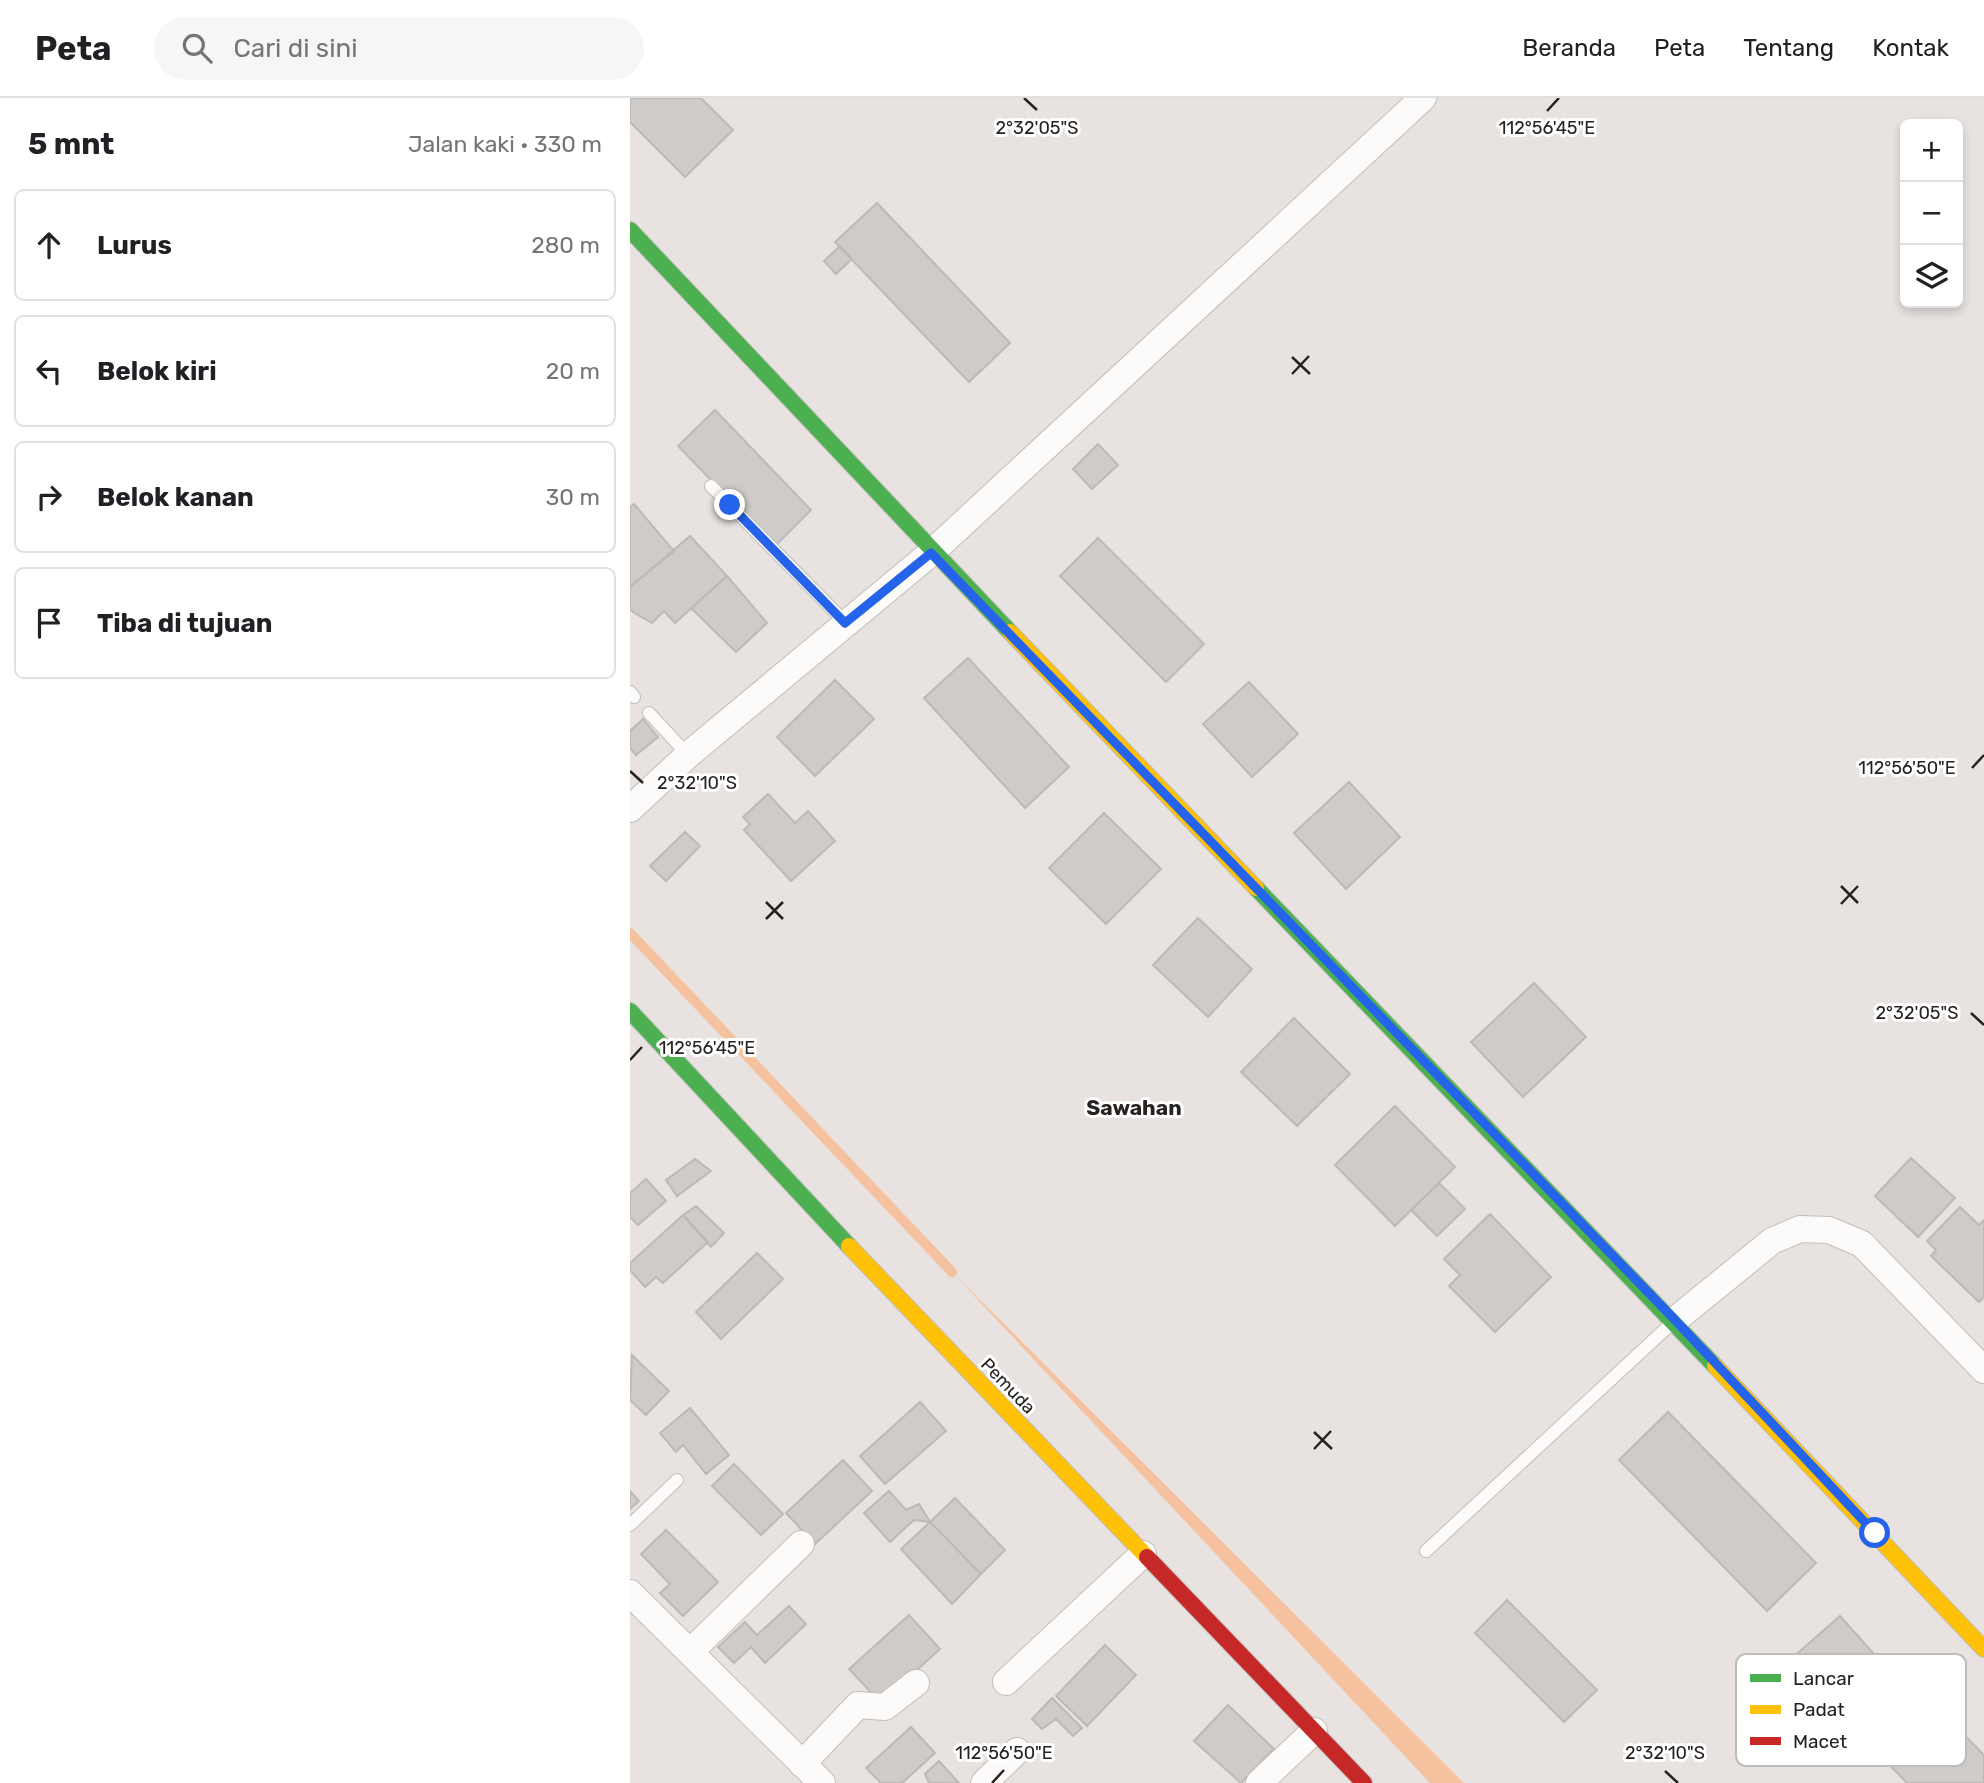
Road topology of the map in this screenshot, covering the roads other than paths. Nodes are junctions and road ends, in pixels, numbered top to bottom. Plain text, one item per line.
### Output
1 (1423, 98) edge
2 (630, 230) edge
3 (711, 485) dead end
4 (931, 553) junction
5 (845, 623) junction
6 (649, 713) dead end
7 (688, 755) junction
8 (630, 809) edge
9 (630, 1011) edge
10 (1675, 1320) junction
11 (1984, 1370) edge
12 (677, 1480) dead end
13 (630, 1525) edge
14 (801, 1544) dead end
15 (1426, 1552) dead end
16 (1143, 1554) junction
17 (630, 1593) edge
18 (1984, 1649) edge
19 (690, 1652) junction
20 (1006, 1682) dead end
21 (916, 1683) dead end
22 (1314, 1731) junction
23 (1017, 1751) dead end
24 (803, 1764) junction
25 (822, 1783) edge
26 (984, 1783) edge
27 (1259, 1783) edge
28 (1364, 1783) edge

1 - 4 street
2 - 4 street
3 - 5 lane
4 - 5 street
4 - 10 street
5 - 7 street
6 - 7 lane
7 - 8 street
9 - 16 street, Pemuda
10 - 11 street
10 - 15 lane
10 - 18 street
12 - 13 lane
14 - 19 street
16 - 20 street
16 - 22 street, Pemuda
17 - 19 street
19 - 24 street
21 - 24 street
22 - 27 street
22 - 28 street, Pemuda
23 - 26 street
24 - 25 street

